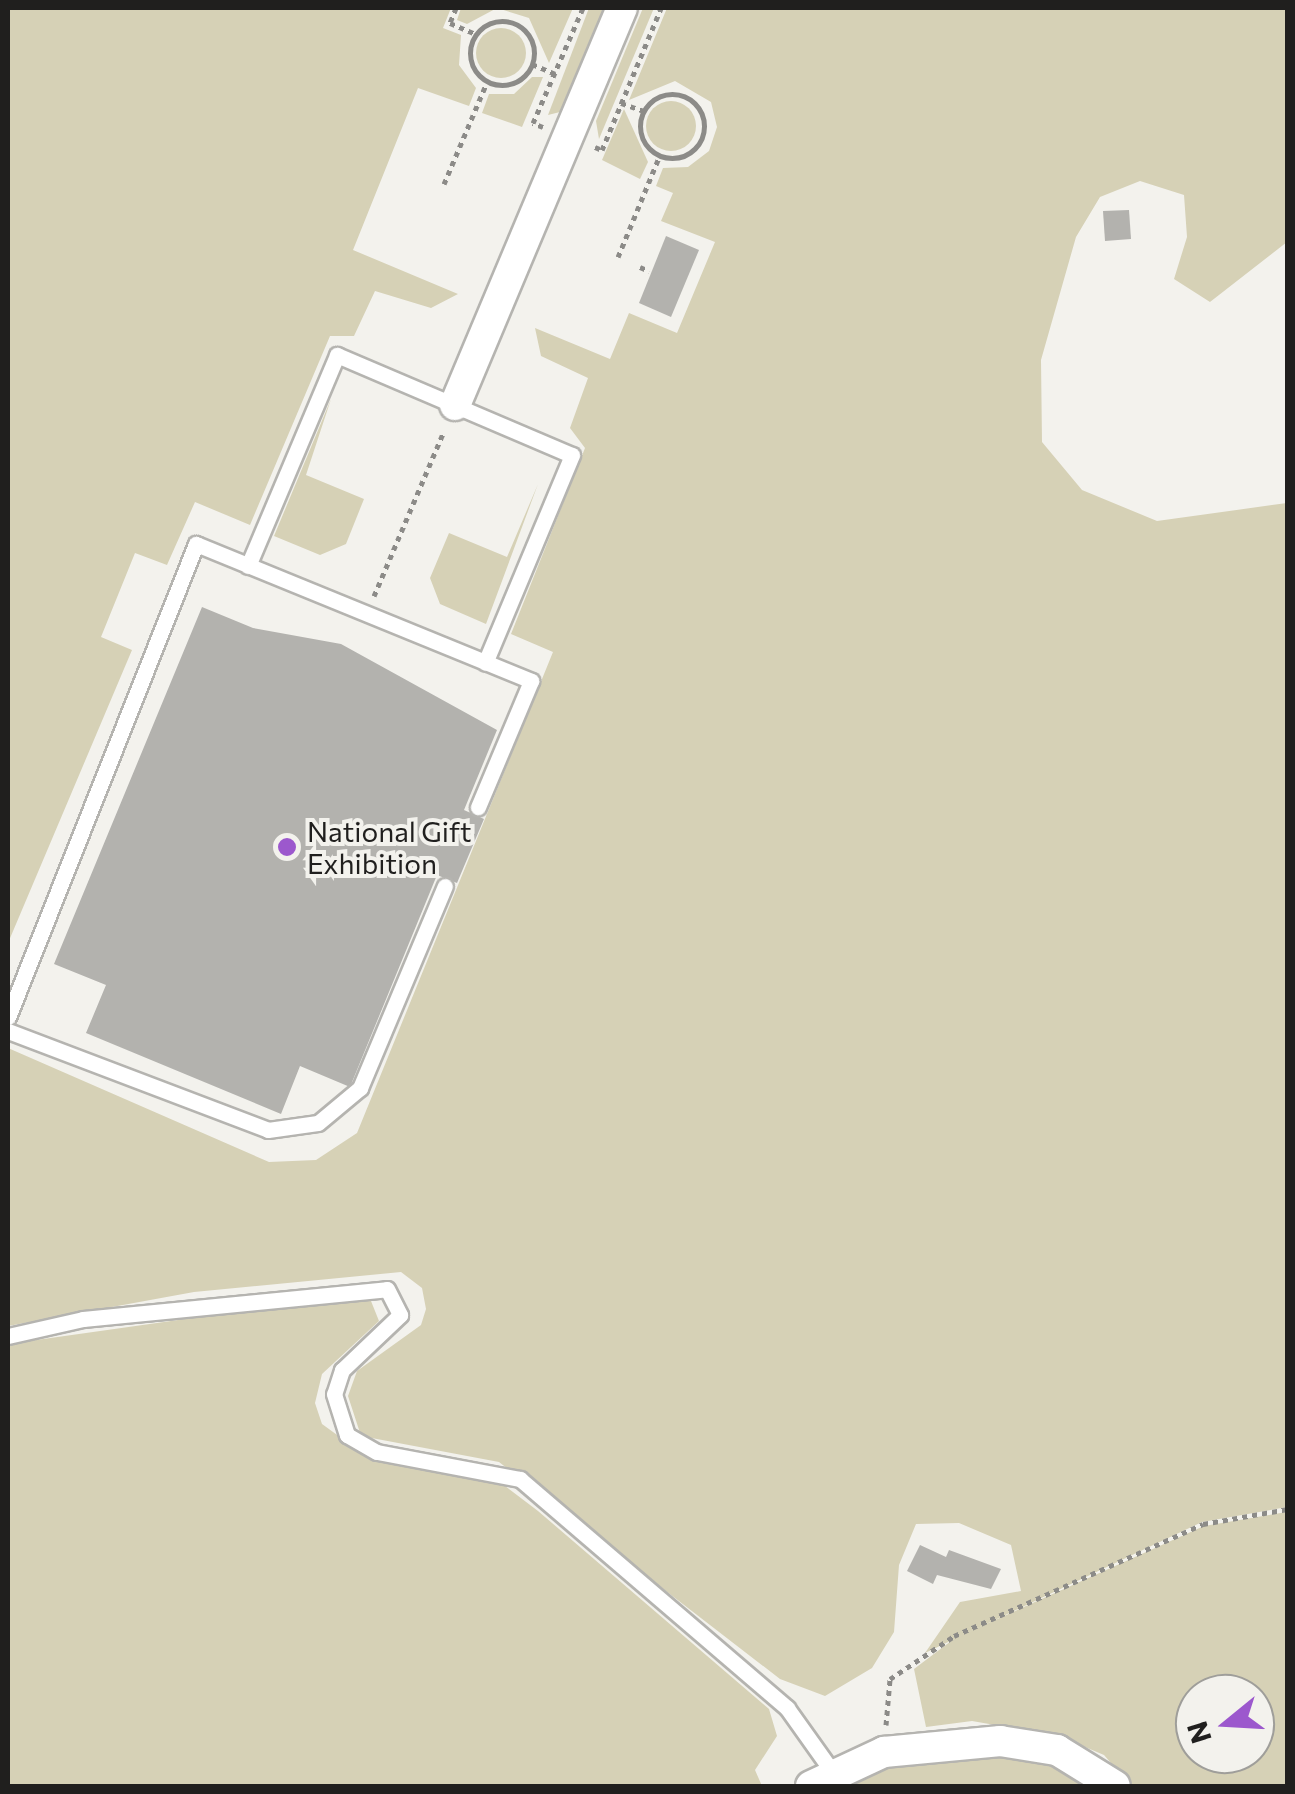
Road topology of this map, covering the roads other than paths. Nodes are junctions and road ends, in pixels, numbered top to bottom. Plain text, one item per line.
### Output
1 (622, 8) edge
2 (455, 405) junction
3 (248, 566) junction
4 (484, 663) junction
5 (478, 808) dead end
6 (445, 886) dead end
7 (8, 1017) edge
8 (8, 1031) edge
9 (8, 1336) edge
10 (821, 1778) edge
11 (1115, 1786) edge

1 - 2 street
2 - 3 lane
2 - 4 lane
3 - 4 lane
3 - 7 lane
4 - 5 lane
6 - 8 lane
9 - 10 lane
10 - 11 street

